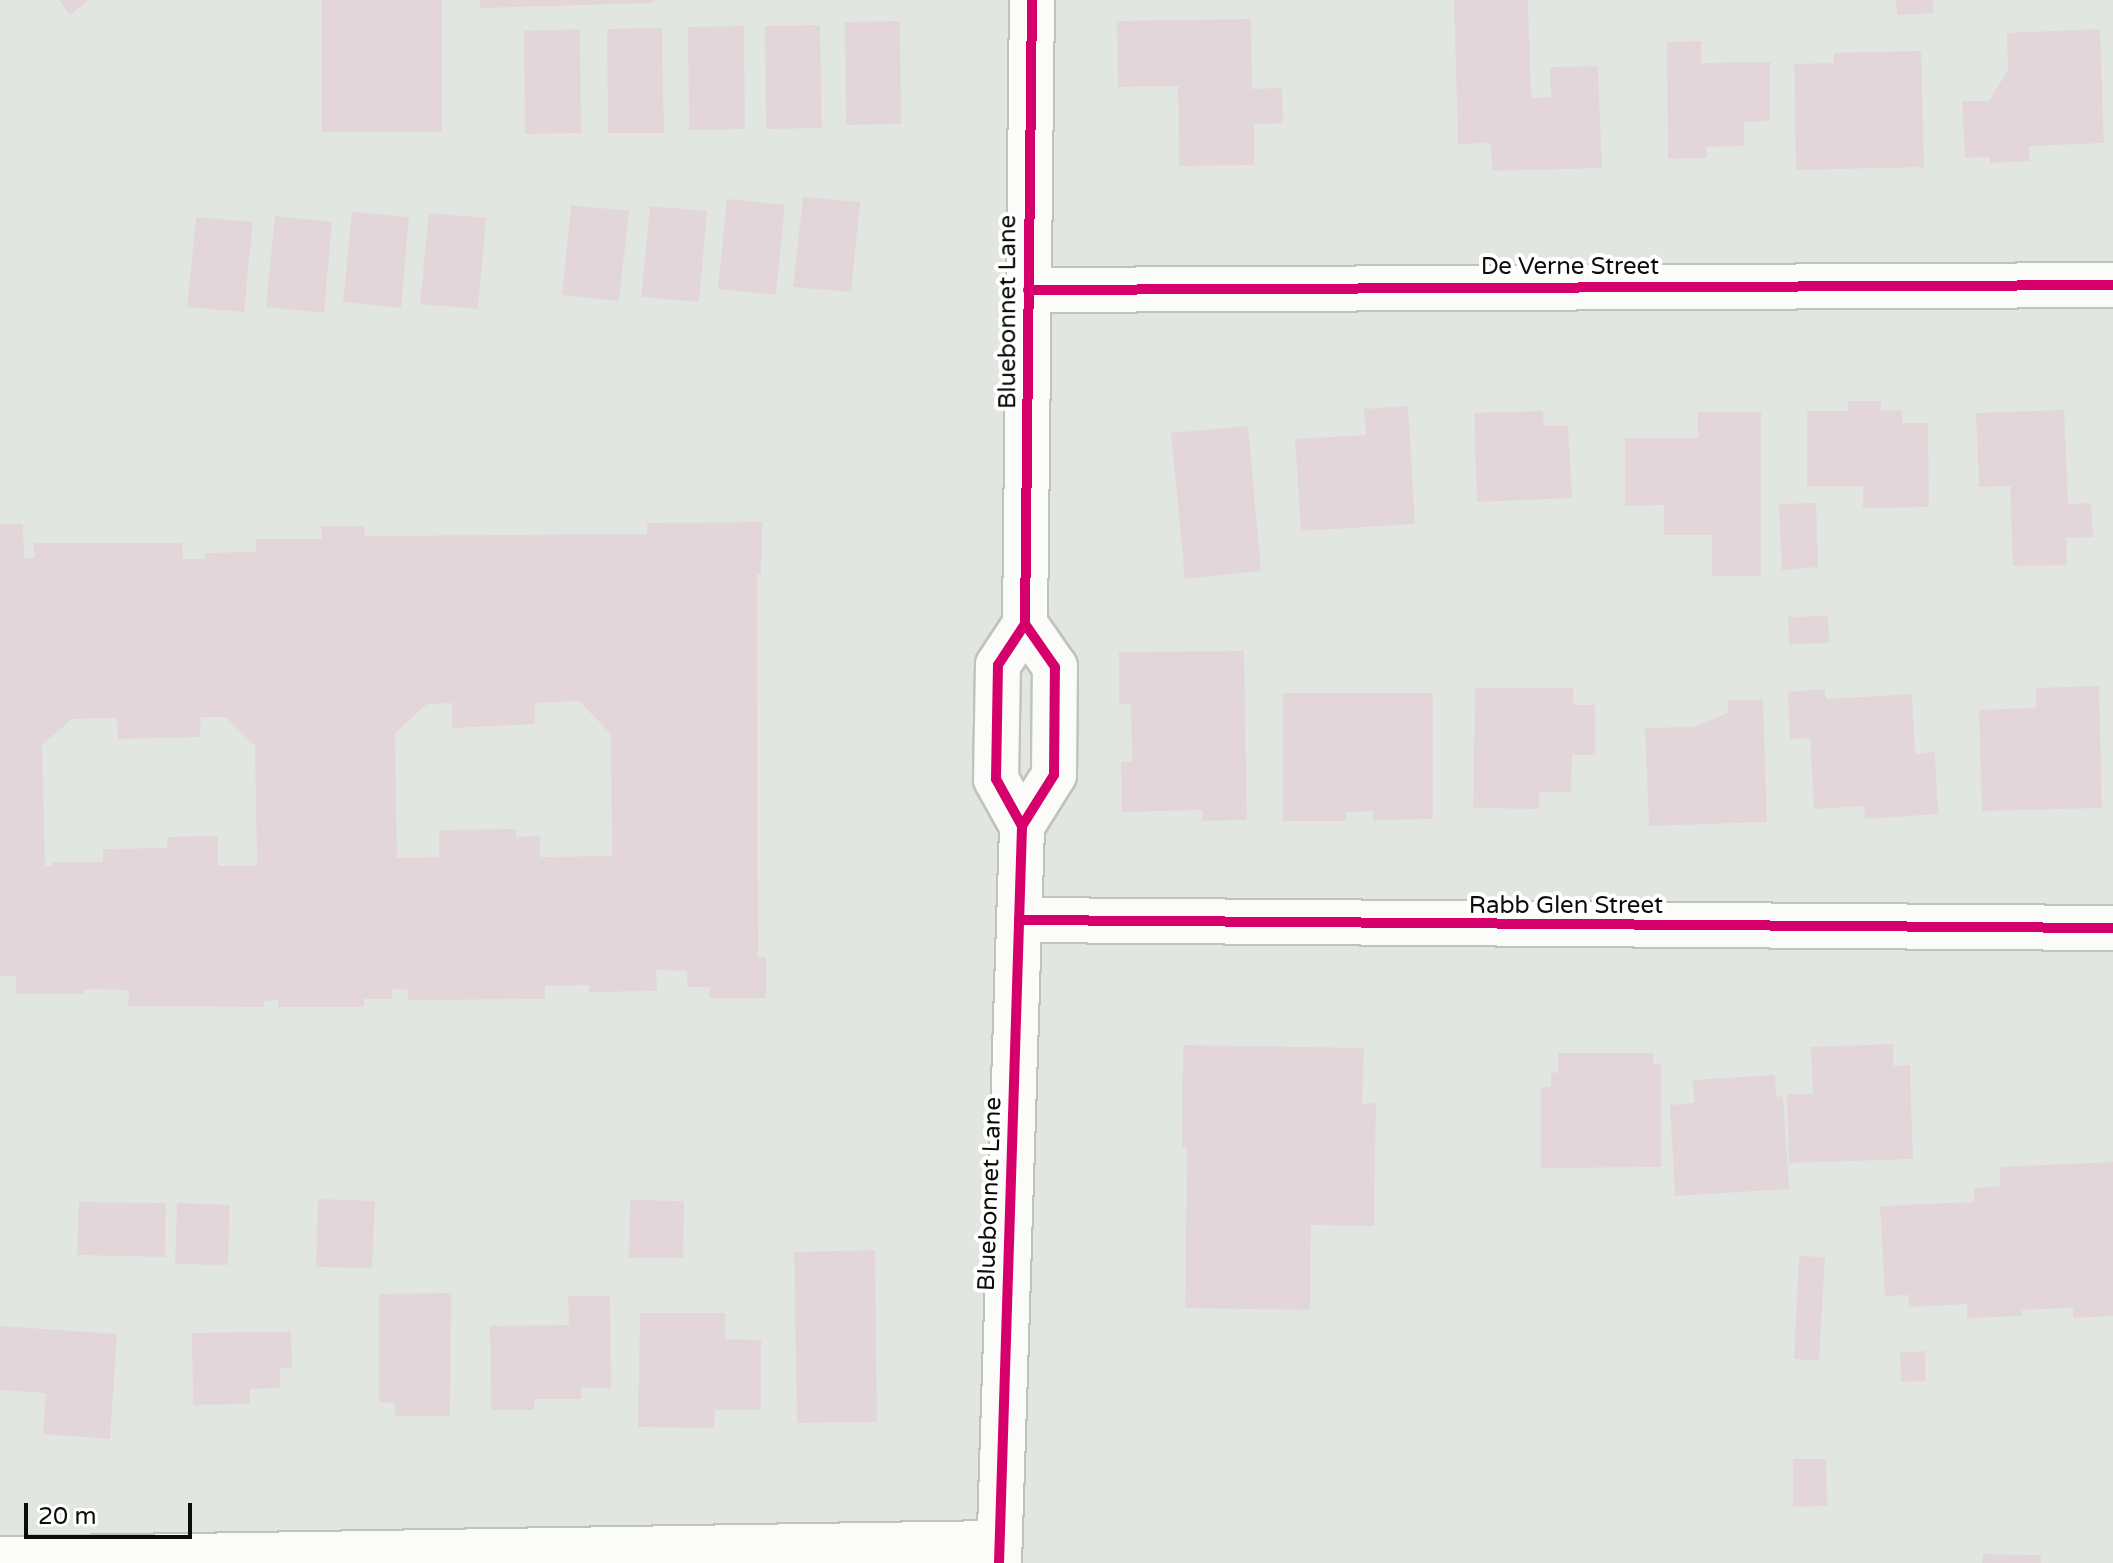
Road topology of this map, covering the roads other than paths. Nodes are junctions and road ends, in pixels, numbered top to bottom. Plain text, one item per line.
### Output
1 (1032, 0) edge
2 (2113, 285) edge
3 (1028, 290) junction
4 (1025, 624) junction
5 (1022, 826) junction
6 (1019, 920) junction
7 (2113, 928) edge
8 (999, 1553) edge
9 (0, 1559) edge

1 - 3 street, Bluebonnet Lane
2 - 3 street, De Verne Street
3 - 4 street, Bluebonnet Lane
4 - 5 street
4 - 5 street
5 - 6 street, Bluebonnet Lane
6 - 7 street, Rabb Glen Street
6 - 8 street, Bluebonnet Lane
8 - 9 street

